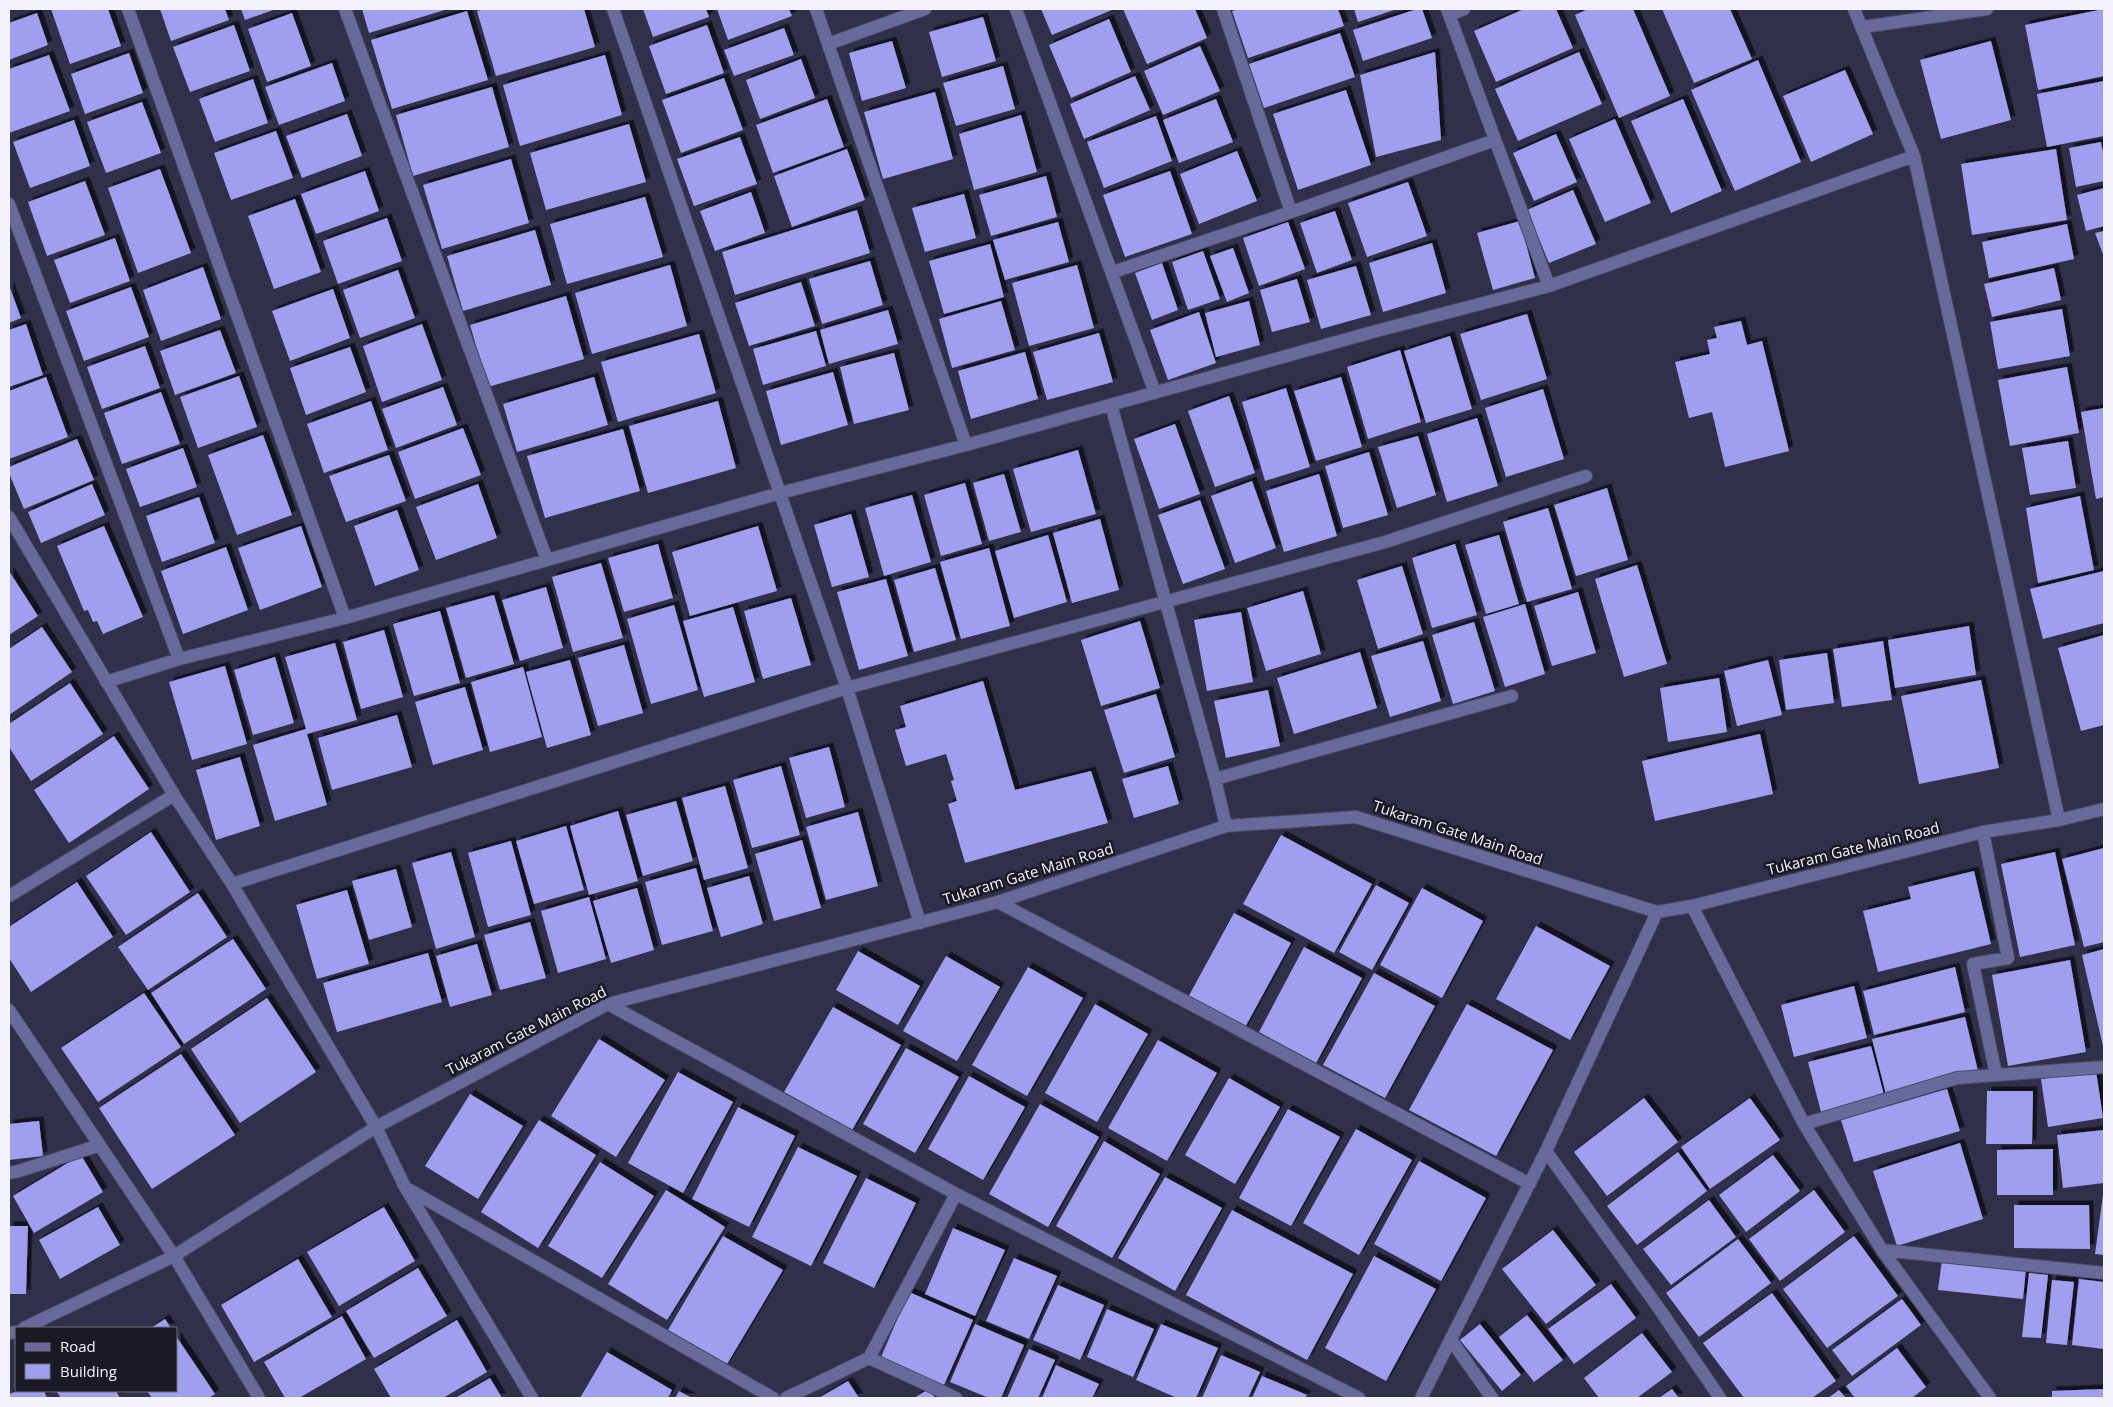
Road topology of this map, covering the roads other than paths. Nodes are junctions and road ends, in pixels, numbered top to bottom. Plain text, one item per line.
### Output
1 (128, 9) edge
2 (345, 9) edge
3 (613, 9) edge
4 (816, 9) edge
5 (925, 9) edge
6 (1016, 9) edge
7 (1223, 9) edge
8 (1464, 9) edge
9 (1854, 9) edge
10 (1987, 9) edge
11 (1448, 12) edge
12 (1863, 27) junction
13 (828, 44) junction
14 (1495, 140) junction
15 (1914, 156) junction
16 (9, 204) edge
17 (1291, 212) junction
18 (1113, 272) junction
19 (1549, 286) junction
20 (1155, 393) junction
21 (1111, 405) junction
22 (966, 445) junction
23 (1586, 476) dead end
24 (780, 493) junction
25 (9, 520) edge
26 (547, 560) junction
27 (1165, 602) junction
28 (345, 618) junction
29 (179, 659) junction
30 (106, 682) junction
31 (847, 688) junction
32 (1512, 696) dead end
33 (1215, 779) junction
34 (174, 795) junction
35 (2104, 809) edge
36 (2059, 820) junction
37 (1226, 826) junction
38 (1983, 832) junction
39 (232, 884) junction
40 (9, 896) edge
41 (998, 902) junction
42 (1692, 906) junction
43 (1657, 912) junction
44 (920, 923) junction
45 (608, 1004) junction
46 (9, 1010) edge
47 (2104, 1066) edge
48 (1996, 1075) junction
49 (1804, 1124) junction
50 (376, 1127) junction
51 (100, 1145) junction
52 (1546, 1152) junction
53 (9, 1173) edge
54 (1530, 1184) junction
55 (405, 1187) junction
56 (956, 1194) junction
57 (1882, 1250) junction
58 (174, 1256) junction
59 (2104, 1273) edge
60 (26, 1327) edge
61 (1451, 1340) junction
62 (869, 1358) junction
63 (259, 1398) edge
64 (532, 1398) edge
65 (773, 1398) edge
66 (786, 1398) edge
67 (956, 1398) edge
68 (1359, 1398) edge
69 (1420, 1398) edge
70 (1492, 1398) edge
71 (1720, 1398) edge
72 (1990, 1398) edge

1 - 28 street
2 - 26 street
3 - 24 street
4 - 13 street
5 - 13 street
6 - 18 street
7 - 17 street
8 - 11 street
9 - 12 street
10 - 12 street
11 - 14 street
12 - 15 street
13 - 22 street
14 - 17 street
14 - 19 street
15 - 19 street
15 - 36 street
16 - 29 street
17 - 18 street
18 - 20 street
19 - 20 street
20 - 21 street
21 - 22 street
21 - 27 street
22 - 24 street
23 - 27 street
24 - 26 street
24 - 31 street
25 - 30 street
26 - 28 street
27 - 31 street
27 - 33 street
28 - 29 street
29 - 30 street
30 - 34 street
31 - 39 street
31 - 44 street
32 - 33 street
33 - 37 street
34 - 39 street
34 - 40 street
35 - 36 street, Tukaram Gate Main Road
36 - 38 street, Tukaram Gate Main Road
37 - 41 street, Tukaram Gate Main Road
37 - 43 street, Tukaram Gate Main Road
38 - 42 street, Tukaram Gate Main Road
38 - 48 street
39 - 50 street
41 - 44 street, Tukaram Gate Main Road
41 - 54 street
42 - 43 street, Tukaram Gate Main Road
42 - 49 street
43 - 52 street
44 - 45 street, Tukaram Gate Main Road
45 - 50 street, Tukaram Gate Main Road
45 - 56 street
46 - 51 street
47 - 48 street
48 - 49 street
49 - 57 street
50 - 55 street
50 - 58 street, Tukaram Gate Main Road
51 - 53 street
51 - 58 street
52 - 54 street
52 - 71 street
54 - 61 street
55 - 64 street
55 - 65 street
56 - 62 street
56 - 68 street
57 - 59 street
57 - 72 street
58 - 60 street, Tukaram Gate Main Road
58 - 63 street
61 - 69 street
61 - 70 street
62 - 66 street
62 - 67 street

